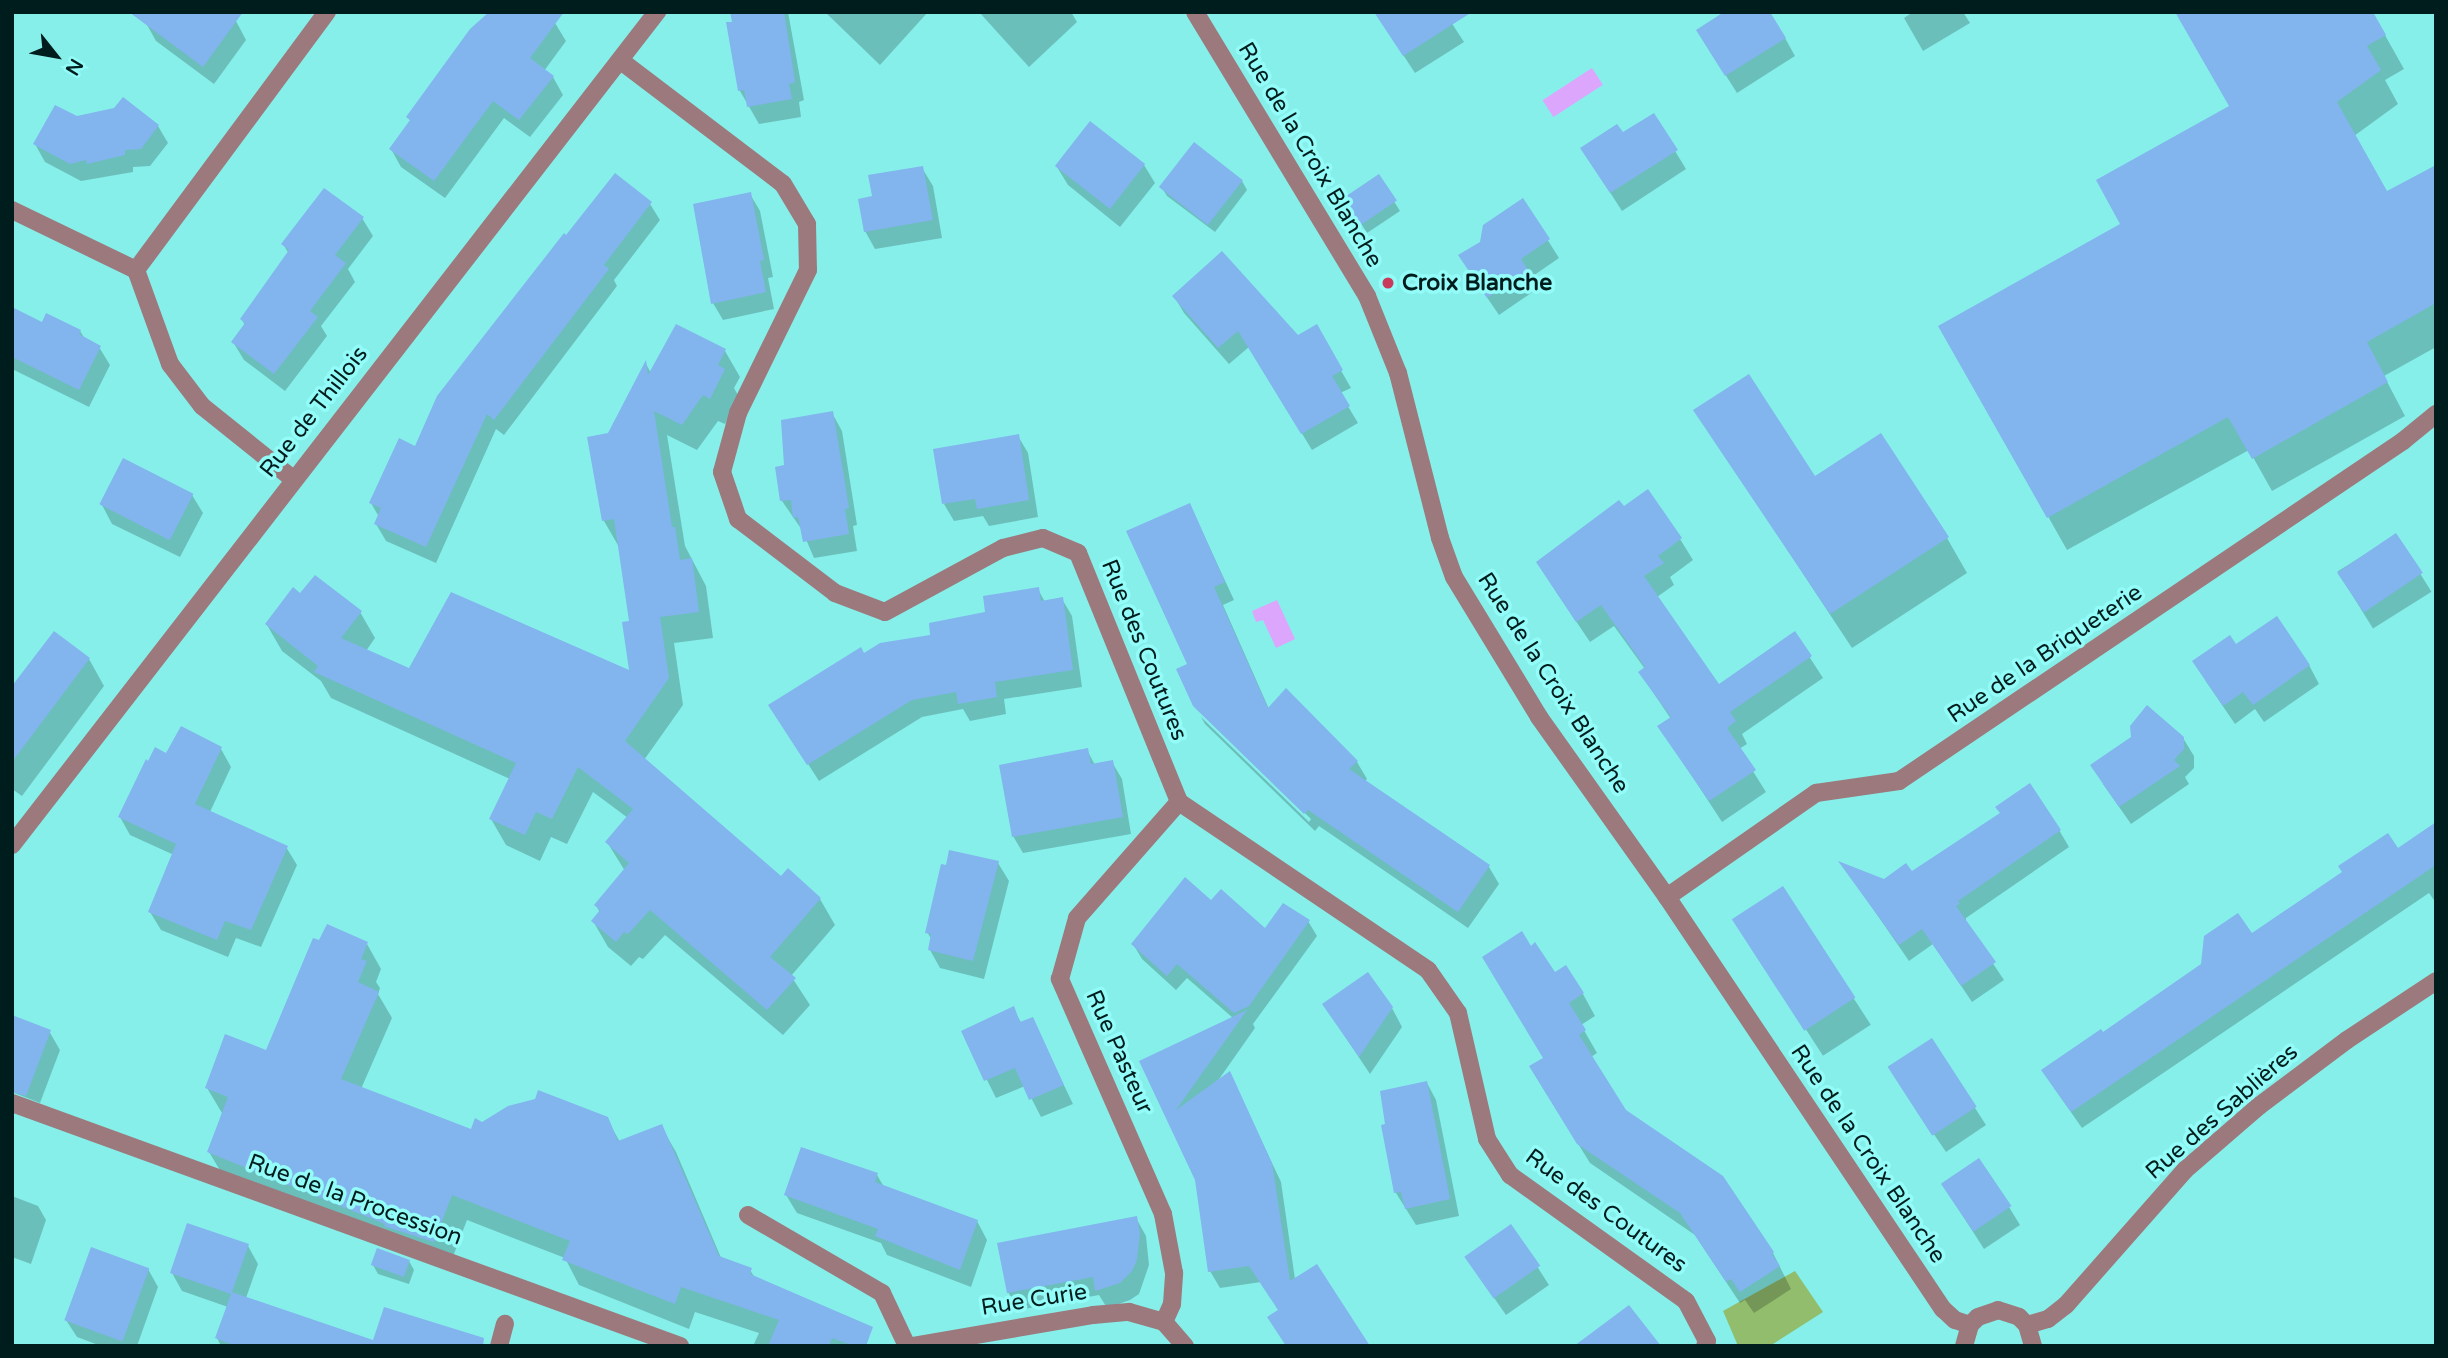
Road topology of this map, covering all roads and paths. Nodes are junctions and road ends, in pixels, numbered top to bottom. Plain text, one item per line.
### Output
1 (657, 12) edge
2 (1195, 12) edge
3 (322, 14) edge
4 (621, 61) junction
5 (12, 210) edge
6 (136, 270) junction
7 (2436, 414) edge
8 (293, 479) junction
9 (1179, 802) junction
10 (12, 845) edge
11 (1667, 897) junction
12 (2436, 981) edge
13 (12, 1103) edge
14 (748, 1215) dead end
15 (1164, 1322) junction
16 (505, 1324) dead end
17 (1970, 1325) junction
18 (2027, 1325) junction
19 (499, 1346) edge
20 (680, 1346) edge
21 (910, 1346) edge
22 (1185, 1346) edge
23 (1705, 1346) edge
24 (1964, 1346) edge
25 (2034, 1346) edge

1 - 4 street, Rue de Thillois
2 - 11 street, Rue de la Croix Blanche
3 - 6 street
4 - 8 street, Rue de Thillois
4 - 9 street, Rue des Coutures
5 - 6 street
6 - 8 street
7 - 11 street, Rue de la Briqueterie
8 - 10 street, Rue de Thillois
9 - 15 street, Rue Pasteur
9 - 23 street, Rue des Coutures
11 - 17 street, Rue de la Croix Blanche
12 - 18 street, Rue des Sablières
13 - 20 street, Rue de la Procession
14 - 21 street
15 - 21 street, Rue Curie
15 - 22 street
16 - 19 street
17 - 18 street
17 - 24 street
18 - 25 street

